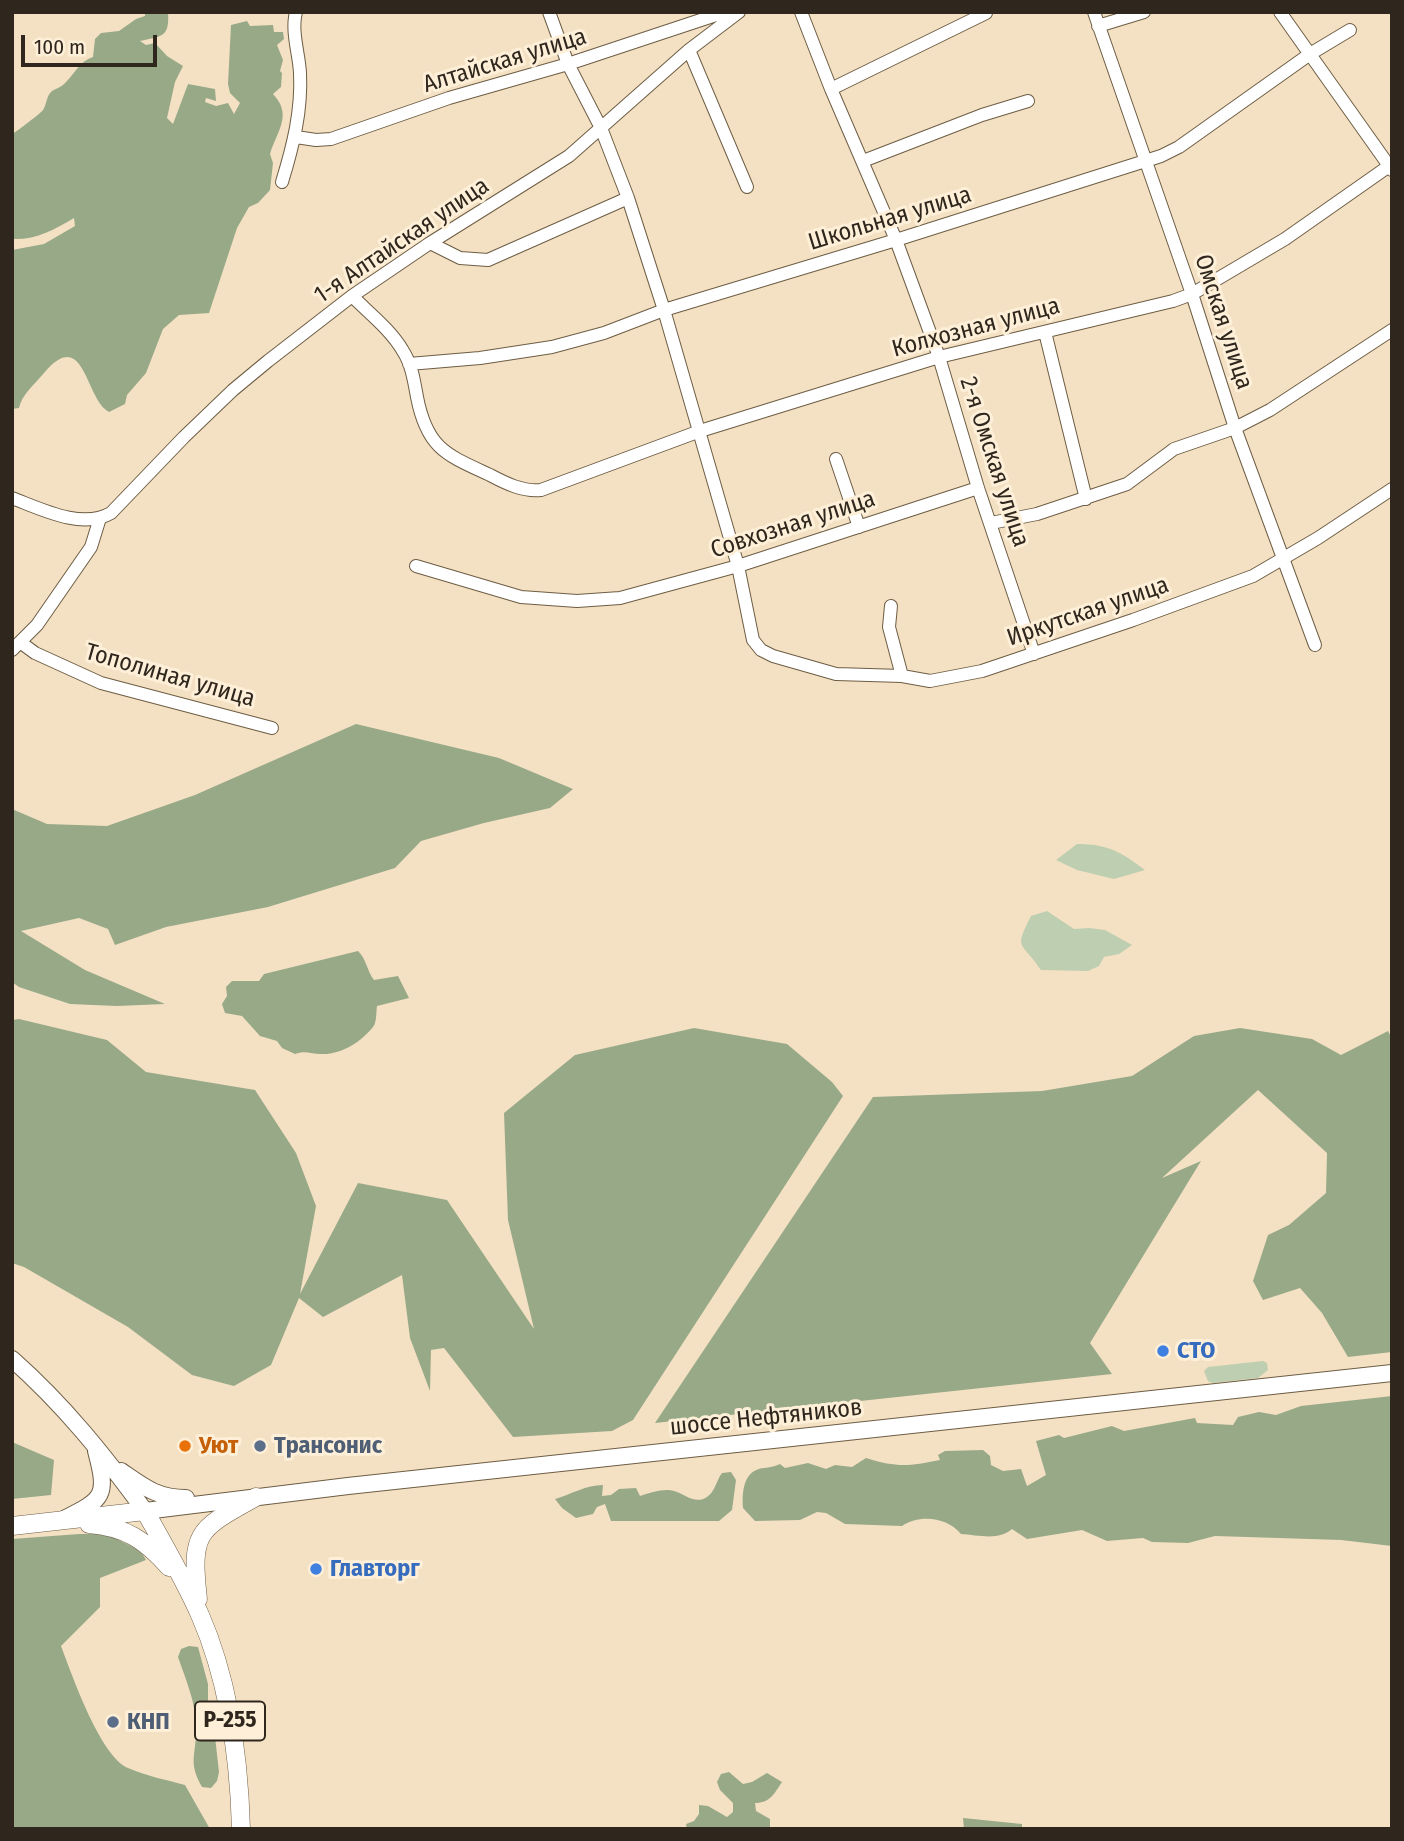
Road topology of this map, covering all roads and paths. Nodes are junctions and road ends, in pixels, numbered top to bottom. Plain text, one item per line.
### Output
1 (296, 12) edge
2 (549, 12) edge
3 (725, 12) edge
4 (738, 12) edge
5 (801, 12) edge
6 (1094, 12) edge
7 (1144, 12) edge
8 (1280, 12) edge
9 (986, 13) edge
10 (1098, 26) junction
11 (1350, 30) dead end
12 (689, 50) junction
13 (1310, 54) junction
14 (568, 64) junction
15 (831, 89) junction
16 (1028, 101) dead end
17 (601, 128) junction
18 (296, 137) junction
19 (863, 161) junction
20 (1144, 162) junction
21 (1391, 167) edge
22 (282, 182) dead end
23 (747, 187) dead end
24 (628, 198) junction
25 (896, 240) junction
26 (430, 243) junction
27 (1192, 293) junction
28 (352, 296) junction
29 (664, 310) junction
30 (1392, 330) edge
31 (1045, 332) junction
32 (939, 357) junction
33 (409, 364) junction
34 (1235, 428) junction
35 (699, 431) junction
36 (836, 459) dead end
37 (978, 488) junction
38 (1392, 489) edge
39 (12, 498) edge
40 (1086, 499) junction
41 (100, 518) junction
42 (991, 523) junction
43 (859, 527) junction
44 (1284, 558) junction
45 (416, 566) dead end
46 (738, 566) junction
47 (891, 606) dead end
48 (1315, 645) dead end
49 (16, 646) edge
50 (1034, 654) junction
51 (902, 676) junction
52 (272, 728) dead end
53 (12, 1359) edge
54 (1392, 1373) edge
55 (94, 1442) junction
56 (110, 1463) junction
57 (256, 1497) junction
58 (234, 1499) junction
59 (145, 1511) junction
60 (58, 1521) junction
61 (12, 1526) edge
62 (187, 1587) junction
63 (201, 1616) junction
64 (242, 1829) edge

1 - 18 street
2 - 14 street
3 - 14 street, Алтайская улица
4 - 12 street, 1-я Алтайская улица
5 - 15 street, 2-я Омская улица
6 - 10 street, Омская улица
7 - 10 street
8 - 13 street
9 - 15 street
10 - 20 street, Омская улица
11 - 13 street, Школьная улица
12 - 17 street, 1-я Алтайская улица
12 - 23 street
13 - 20 street, Школьная улица
13 - 21 street
14 - 17 street
14 - 18 street, Алтайская улица
15 - 19 street, 2-я Омская улица
16 - 19 street
17 - 24 street
17 - 26 street, 1-я Алтайская улица
18 - 22 street
19 - 25 street, 2-я Омская улица
20 - 25 street, Школьная улица
20 - 27 street, Омская улица
21 - 27 street, Колхозная улица
24 - 26 street
24 - 29 street
25 - 29 street, Школьная улица
25 - 32 street, 2-я Омская улица
26 - 28 street, 1-я Алтайская улица
27 - 31 street, Колхозная улица
27 - 34 street, Омская улица
28 - 33 street
28 - 41 street, 1-я Алтайская улица
29 - 33 street, Школьная улица
29 - 35 street
30 - 34 street
31 - 32 street, Колхозная улица
31 - 40 street
32 - 35 street, Колхозная улица
32 - 37 street, 2-я Омская улица
33 - 35 street, Колхозная улица
34 - 40 street
34 - 44 street, Омская улица
35 - 46 street
36 - 43 street
37 - 42 street, 2-я Омская улица
37 - 43 street, Совхозная улица
38 - 44 street, Иркутская улица
39 - 41 street
40 - 42 street
41 - 49 street
42 - 50 street, 2-я Омская улица
43 - 46 street, Совхозная улица
44 - 48 street, Омская улица
44 - 50 street, Иркутская улица
45 - 46 street, Совхозная улица
46 - 51 street, Иркутская улица
47 - 51 street
49 - 52 street, Тополиная улица
50 - 51 street, Иркутская улица
53 - 55 main road
54 - 57 main road, шоссе Нефтяников
55 - 56 main road
55 - 60 main road
56 - 58 main road
56 - 59 main road
57 - 58 main road, шоссе Нефтяников
57 - 63 highway
58 - 59 main road, шоссе Нефтяников
59 - 60 highway
59 - 62 highway, Р-255
60 - 61 highway
60 - 62 highway
62 - 63 highway, Р-255
63 - 64 highway, Р-255

